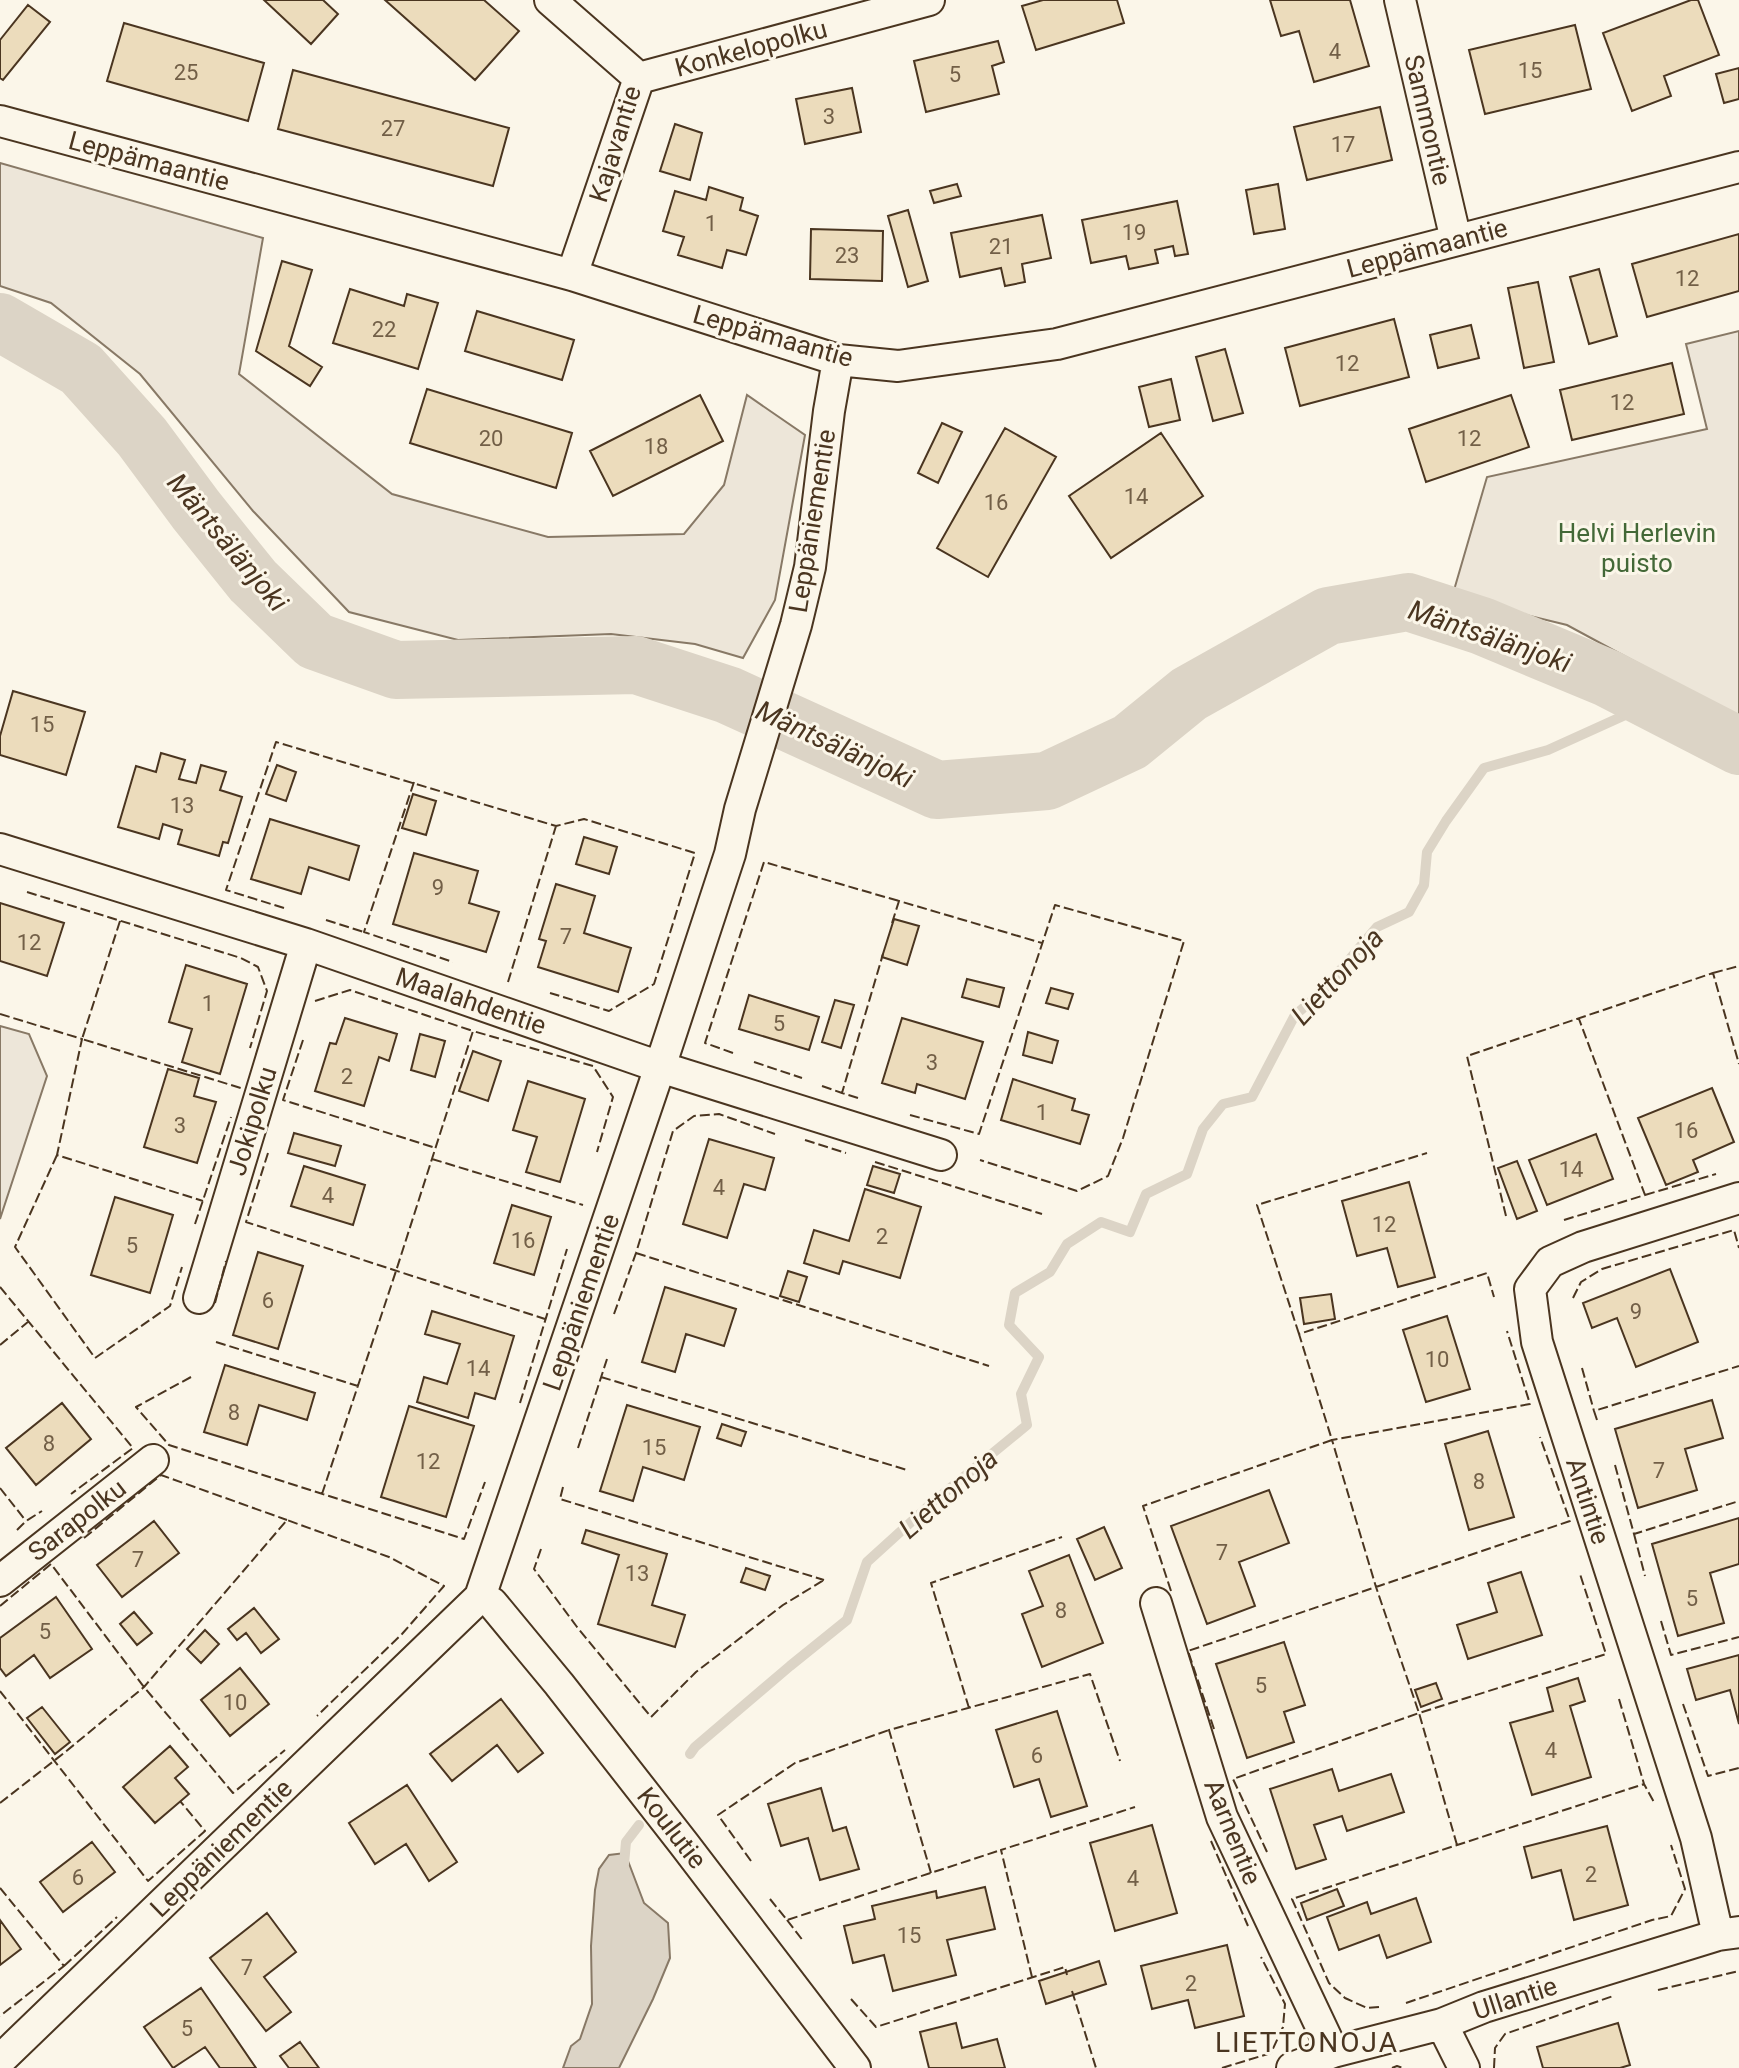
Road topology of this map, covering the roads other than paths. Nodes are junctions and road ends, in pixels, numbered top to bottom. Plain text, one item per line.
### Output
1 (550, 0) edge
2 (1400, 0) edge
3 (915, 2) edge
4 (639, 78) junction
5 (0, 121) edge
6 (1739, 167) edge
7 (1456, 240) junction
8 (572, 275) junction
9 (838, 360) junction
10 (0, 849) edge
11 (306, 944) junction
12 (660, 1067) junction
13 (941, 1155) dead end
14 (1739, 1198) edge
15 (199, 1298) dead end
16 (153, 1460) dead end
17 (0, 1581) edge
18 (480, 1597) junction
19 (1156, 1603) dead end
20 (1728, 1934) edge
21 (1442, 2024) junction
22 (1333, 2052) junction
23 (0, 2060) edge
24 (855, 2068) edge
25 (1292, 2068) edge
26 (1464, 2068) edge

1 - 4 street, Kajavantie
2 - 7 street, Sammontie
3 - 4 street, Konkelopolku
4 - 8 street, Kajavantie
5 - 8 street, Leppämaantie
6 - 7 street, Leppämaantie
7 - 9 street, Leppämaantie
8 - 9 street, Leppämaantie
9 - 12 street, Leppäniementie
10 - 11 street, Maalahdentie
11 - 12 street, Maalahdentie
11 - 15 street, Jokipolku
12 - 13 street, Maalahdentie
12 - 18 street, Leppäniementie
14 - 20 street, Antintie
16 - 17 street, Sarapolku
18 - 23 street, Leppäniementie
18 - 24 street, Koulutie
19 - 22 street, Aarnentie
20 - 21 street, Ullantie
21 - 22 street, Ullantie
21 - 26 street
22 - 25 street, Ullantie

